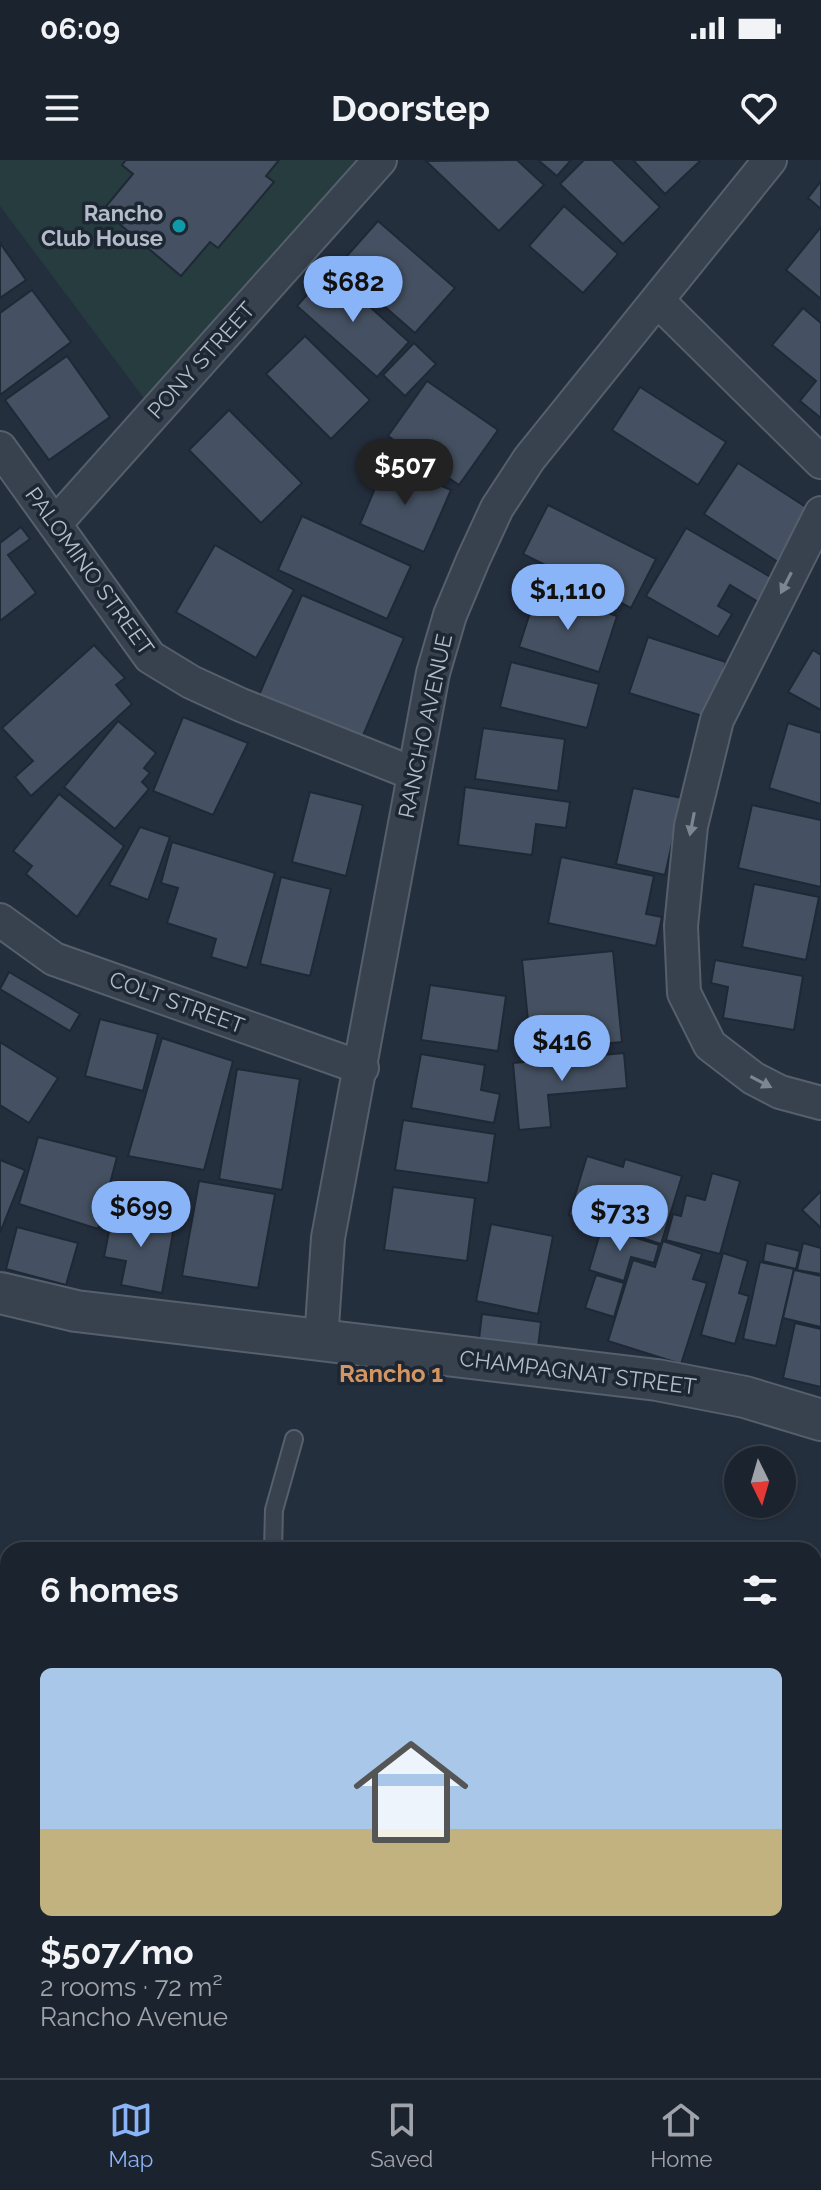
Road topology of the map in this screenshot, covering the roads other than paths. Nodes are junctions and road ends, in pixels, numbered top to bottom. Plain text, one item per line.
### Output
1 (380, 160) edge
2 (770, 160) edge
3 (658, 301) junction
4 (0, 448) edge
5 (821, 462) edge
6 (821, 513) edge
7 (55, 524) junction
8 (412, 773) junction
9 (0, 920) edge
10 (362, 1068) junction
11 (821, 1103) edge
12 (0, 1293) edge
13 (321, 1341) junction
14 (821, 1420) edge
15 (294, 1439) dead end
16 (273, 1542) edge

1 - 7 street, PONY STREET
2 - 3 street, RANCHO AVENUE
3 - 5 street
3 - 8 street, RANCHO AVENUE
4 - 7 street, PALOMINO STREET
6 -> 11 street
7 - 8 street, PALOMINO STREET
8 - 10 street, RANCHO AVENUE
9 - 10 street, COLT STREET
10 - 13 street, RANCHO AVENUE
12 - 13 street, CHAMPAGNAT STREET
13 - 14 street, CHAMPAGNAT STREET
15 - 16 lane

